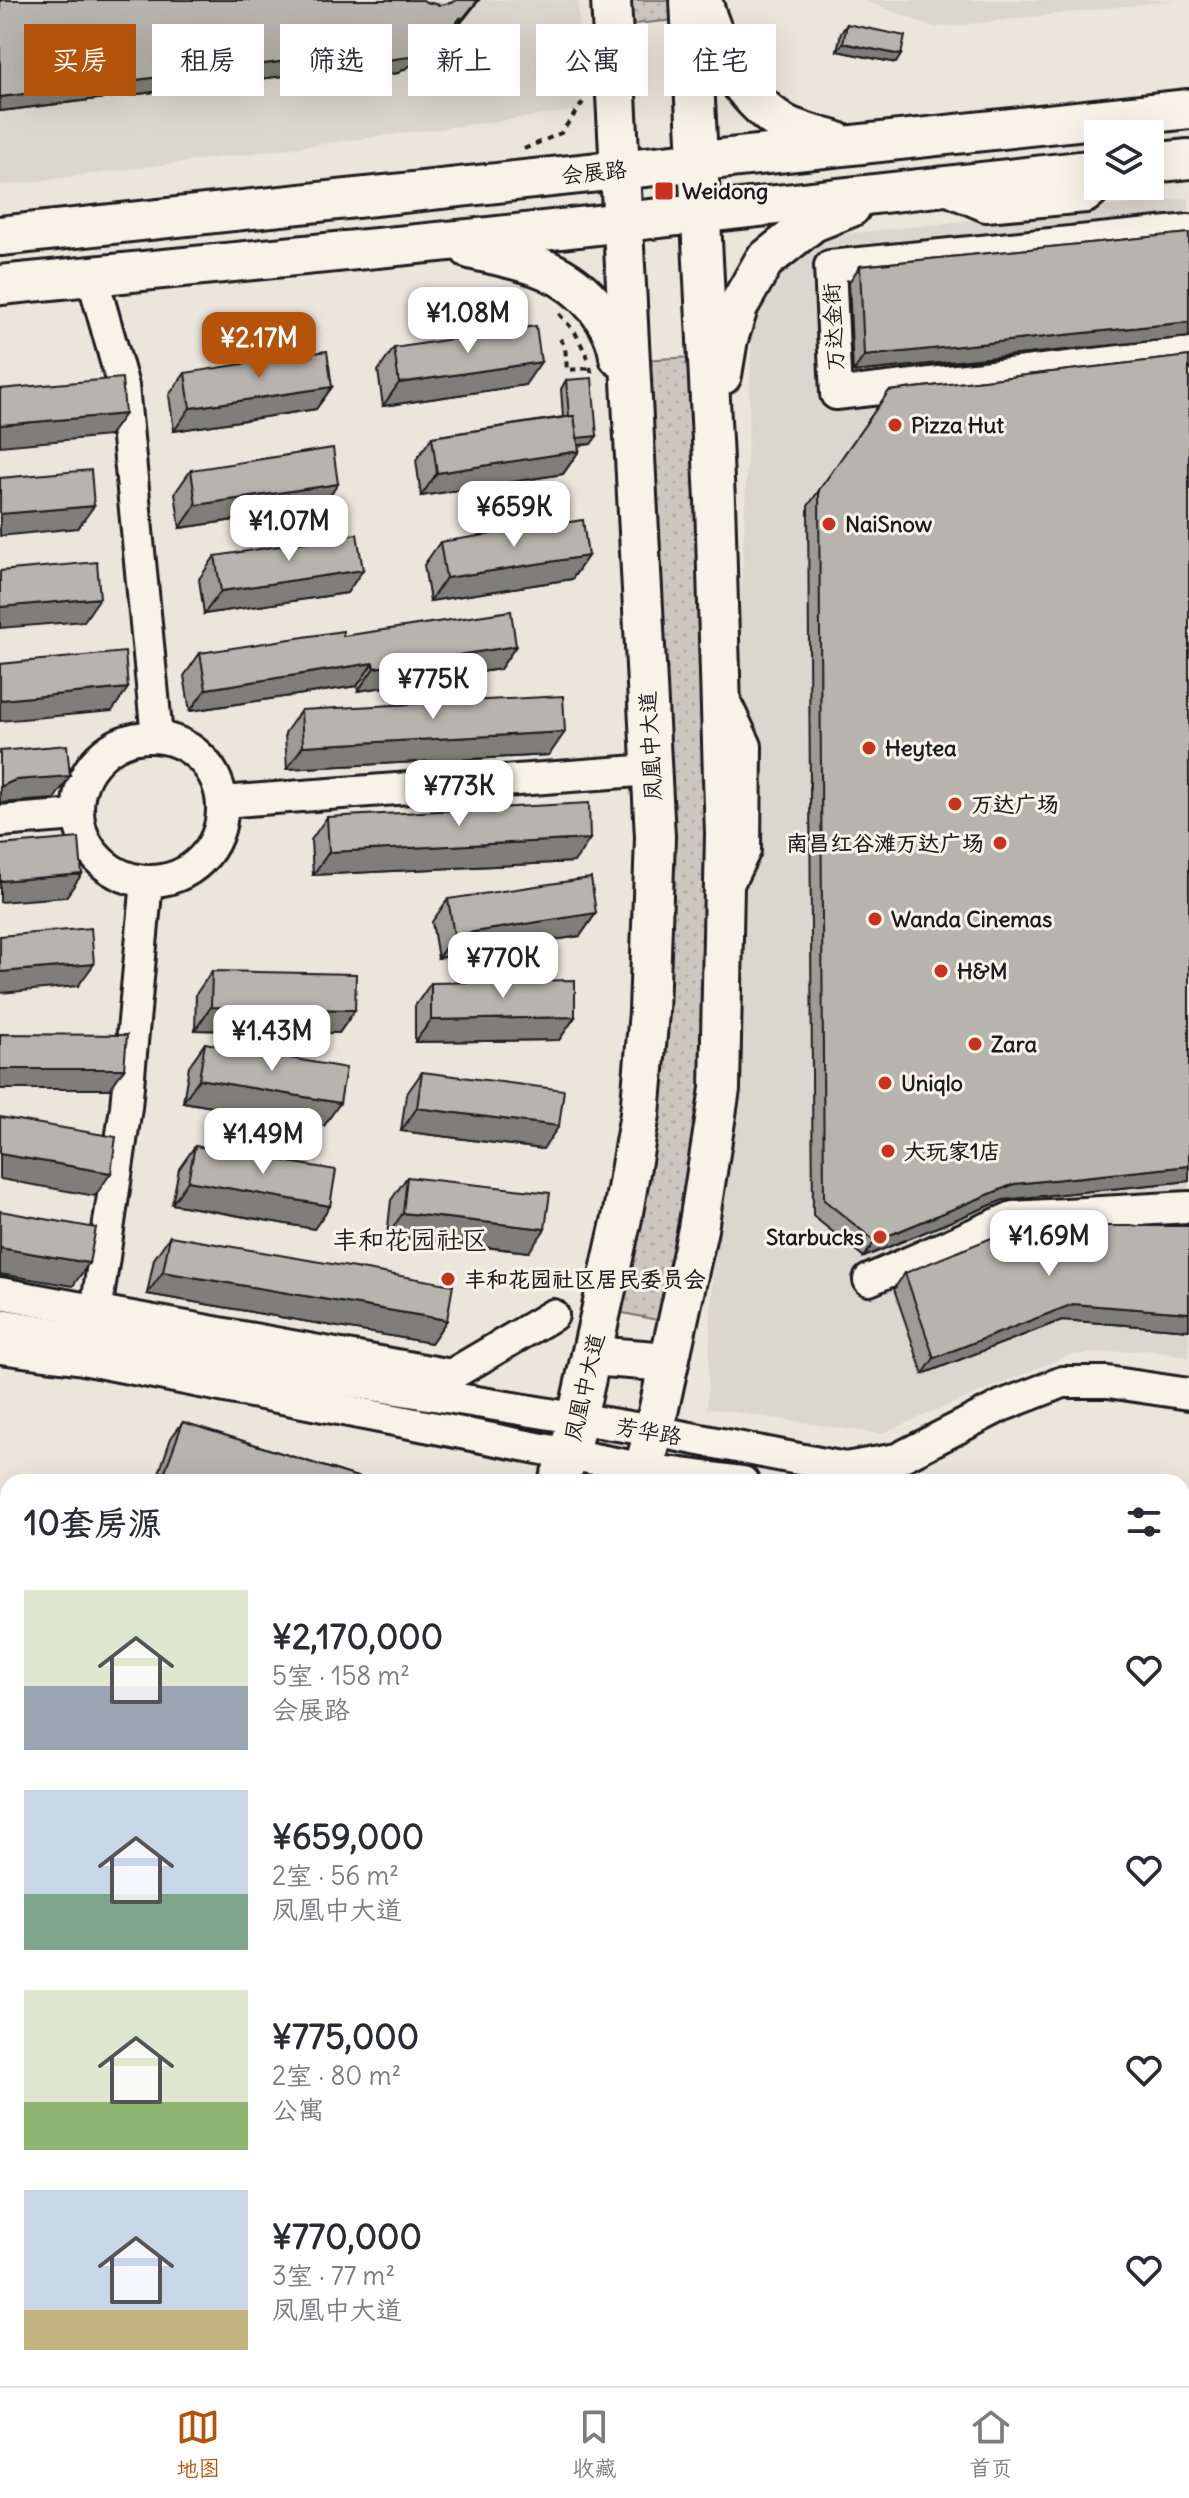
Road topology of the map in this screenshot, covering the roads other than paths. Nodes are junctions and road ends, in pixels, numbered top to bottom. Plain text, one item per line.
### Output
1 (611, 0) edge
2 (690, 0) edge
3 (702, 0) edge
4 (612, 24) edge
5 (608, 96) edge
6 (615, 96) edge
7 (1189, 109) edge
8 (850, 145) junction
9 (1189, 159) edge
10 (697, 162) junction
11 (1164, 162) edge
12 (618, 170) junction
13 (1084, 171) edge
14 (490, 184) junction
15 (941, 187) junction
16 (900, 191) junction
17 (1084, 197) edge
18 (700, 214) junction
19 (621, 222) junction
20 (1189, 230) edge
21 (0, 236) edge
22 (440, 242) junction
23 (92, 276) junction
24 (0, 285) edge
25 (1189, 353) edge
26 (712, 429) junction
27 (635, 486) junction
28 (157, 737) junction
29 (651, 770) junction
30 (222, 802) junction
31 (77, 815) junction
32 (0, 821) edge
33 (147, 881) junction
34 (1189, 1207) edge
35 (869, 1280) dead end
36 (0, 1293) edge
37 (553, 1315) dead end
38 (0, 1324) edge
39 (94, 1325) junction
40 (0, 1348) edge
41 (591, 1356) junction
42 (669, 1362) junction
43 (1189, 1394) edge
44 (654, 1431) junction
45 (568, 1452) edge
46 (636, 1474) edge
47 (643, 1474) edge

1 - 4 main road, 凤凰中大道
2 - 10 main road
3 - 8 main road
5 - 14 main road
6 - 12 main road, 凤凰中大道
7 - 8 main road, 会展路
8 - 10 main road, 会展路
9 - 11 main road
10 - 12 main road, 会展路
10 - 18 main road
12 - 14 main road, 会展路
12 - 19 main road, 凤凰中大道
13 - 15 main road
14 - 21 main road, 会展路
15 - 16 main road
15 - 17 street
16 - 18 main road
16 - 26 main road
18 - 19 main road
18 - 26 main road
19 - 22 main road
19 - 27 main road, 凤凰中大道
20 - 25 street, 万达金街
22 - 23 main road
22 - 27 main road
23 - 24 main road
23 - 28 street
26 - 42 main road
27 - 29 main road, 凤凰中大道
28 - 30 street
28 - 31 street
29 - 30 street
29 - 41 main road, 凤凰中大道
30 - 33 street
31 - 32 street
31 - 33 street
33 - 39 street
34 - 35 street
36 - 39 street
37 - 39 street
38 - 39 street, 芳华路
39 - 45 street, 芳华路
40 - 45 street, 芳华路
41 - 42 main road
41 - 45 main road, 凤凰中大道
42 - 44 main road
43 - 44 street, 芳华路
44 - 45 street, 芳华路
44 - 47 main road
45 - 46 street, 芳华路

